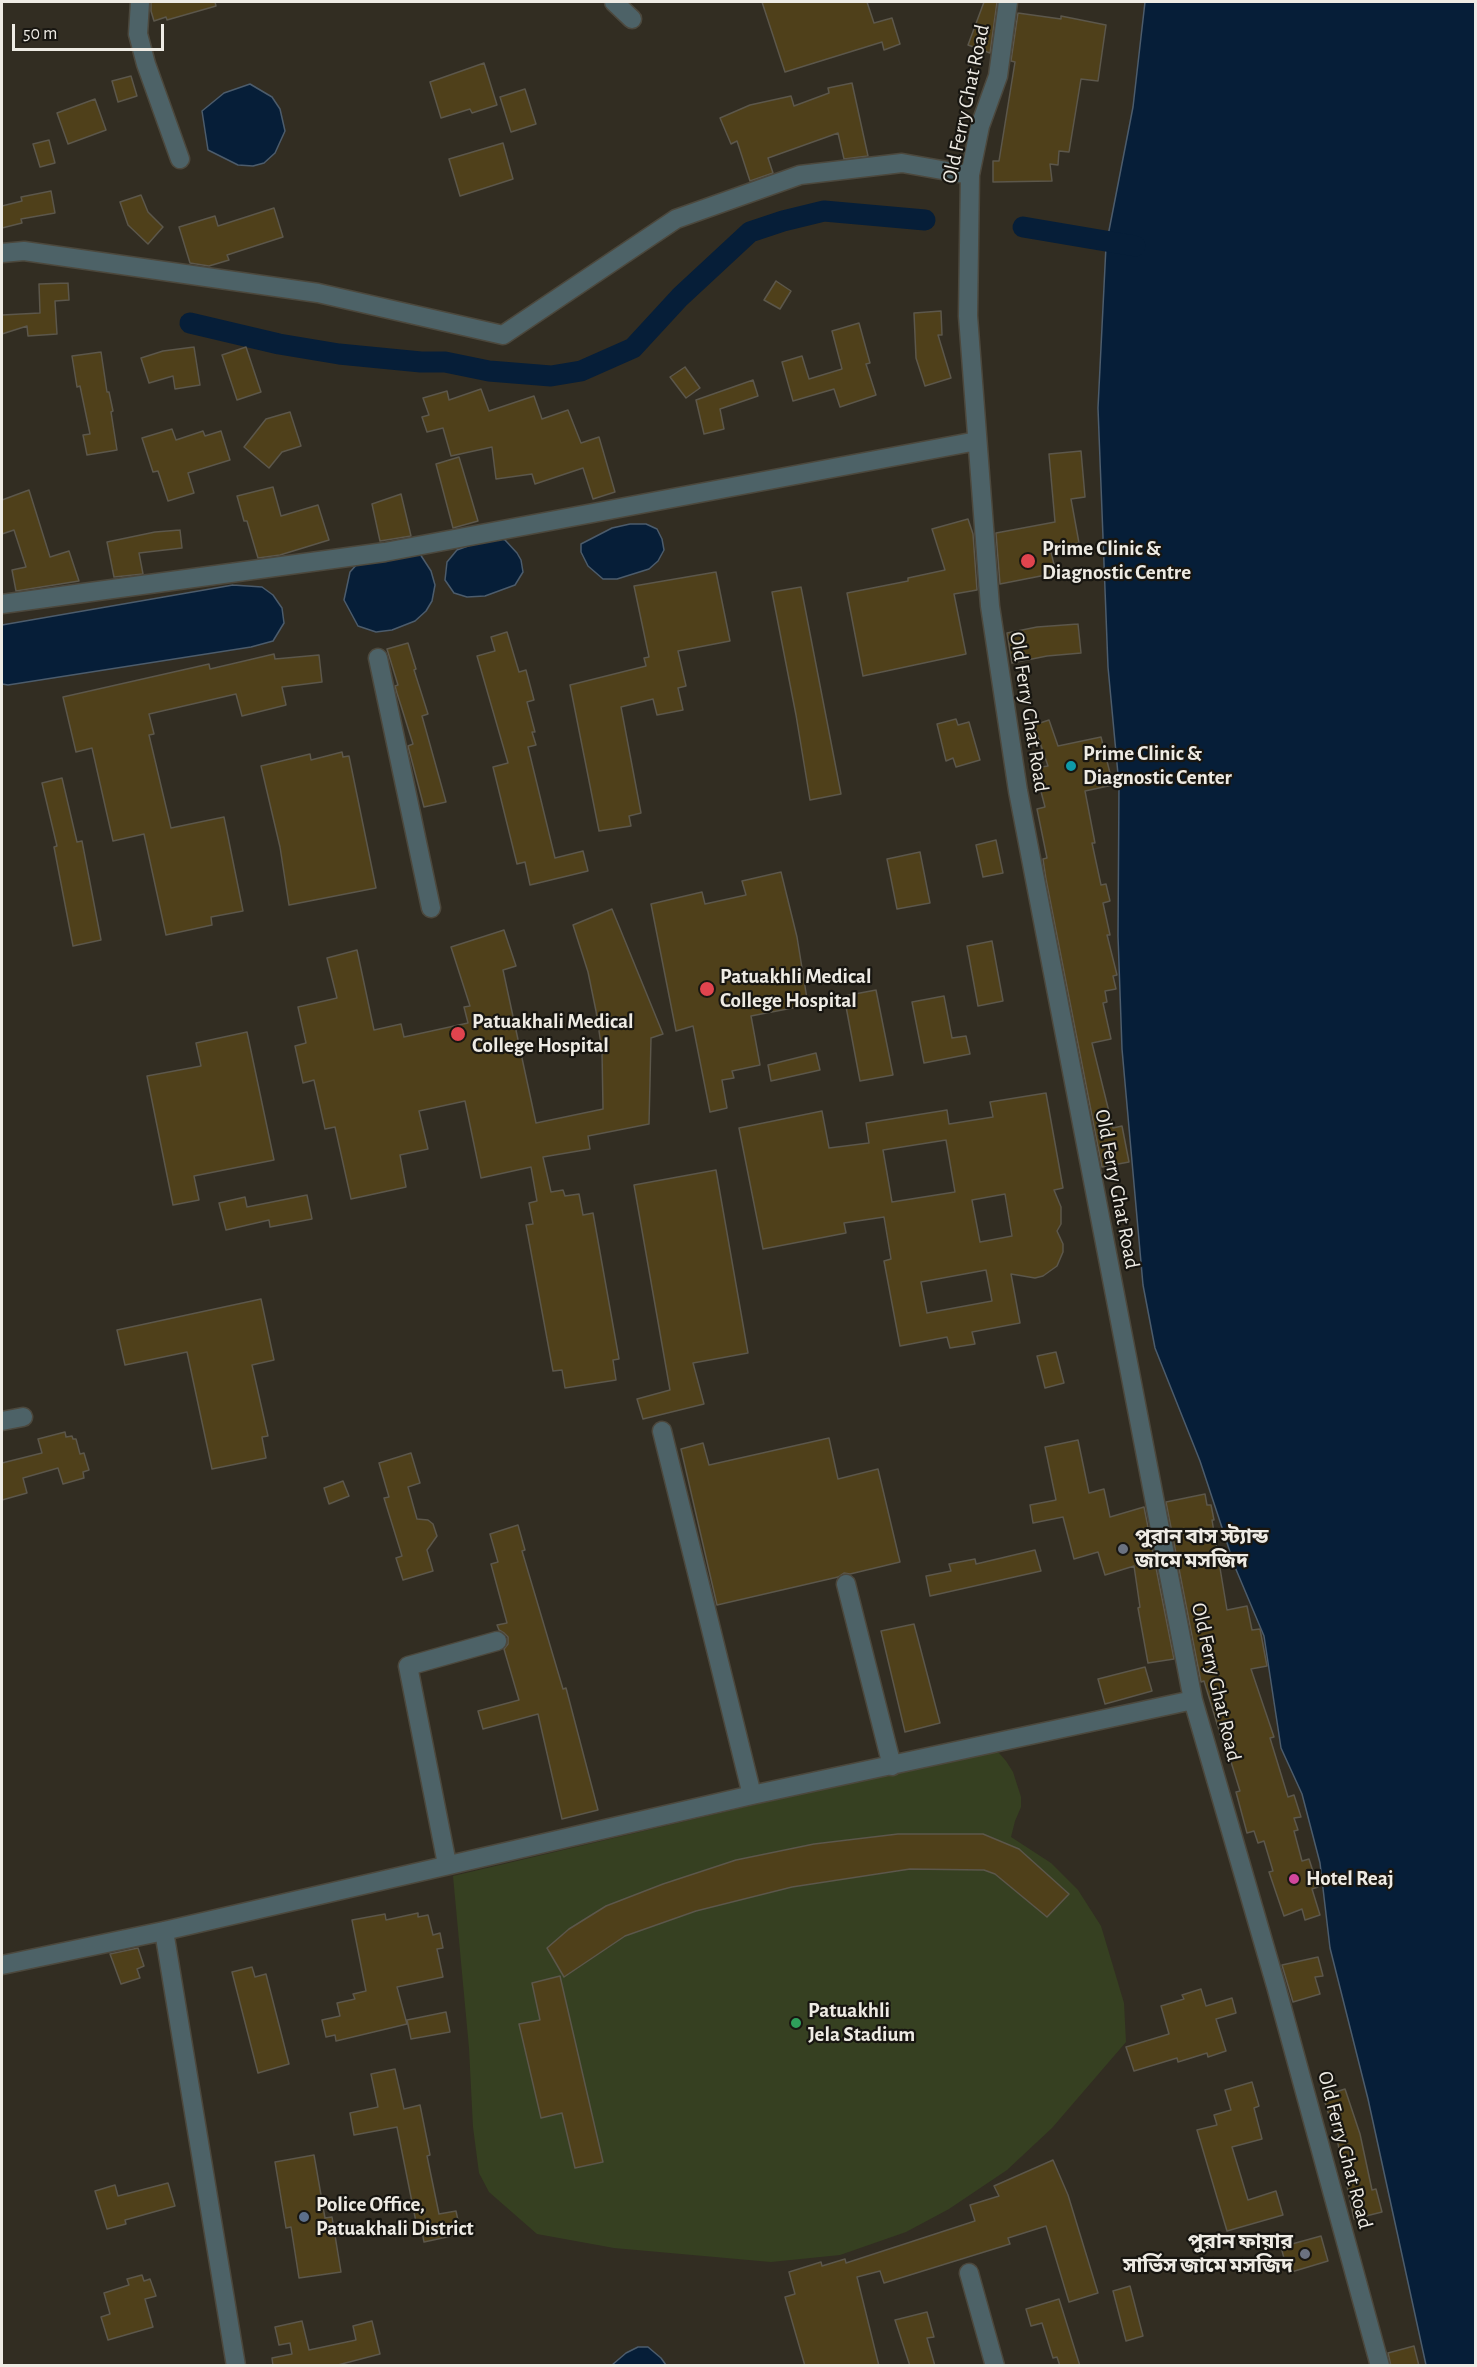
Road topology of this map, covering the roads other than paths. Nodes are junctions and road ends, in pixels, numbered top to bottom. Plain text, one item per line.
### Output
1 (140, 2) edge
2 (614, 2) edge
3 (1008, 2) edge
4 (632, 19) dead end
5 (180, 159) dead end
6 (970, 175) junction
7 (2, 253) edge
8 (977, 441) junction
9 (2, 604) edge
10 (378, 658) dead end
11 (431, 908) dead end
12 (23, 1417) dead end
13 (2, 1421) edge
14 (662, 1431) dead end
15 (846, 1584) dead end
16 (497, 1641) dead end
17 (1193, 1700) junction
18 (892, 1766) junction
19 (752, 1795) junction
20 (447, 1864) junction
21 (164, 1932) junction
22 (2, 1965) edge
23 (969, 2273) dead end
24 (236, 2366) edge
25 (995, 2366) edge
26 (1380, 2366) edge

1 - 5 street
2 - 4 street
3 - 6 street, Old Ferry Ghat Road
6 - 7 street
6 - 8 street, Old Ferry Ghat Road
8 - 9 street
8 - 17 street, Old Ferry Ghat Road
10 - 11 street
12 - 13 street
14 - 19 street
15 - 18 street
16 - 20 street
17 - 18 street
17 - 26 street, Old Ferry Ghat Road
18 - 19 street
19 - 20 street
20 - 21 street
21 - 22 street
21 - 24 street
23 - 25 street

